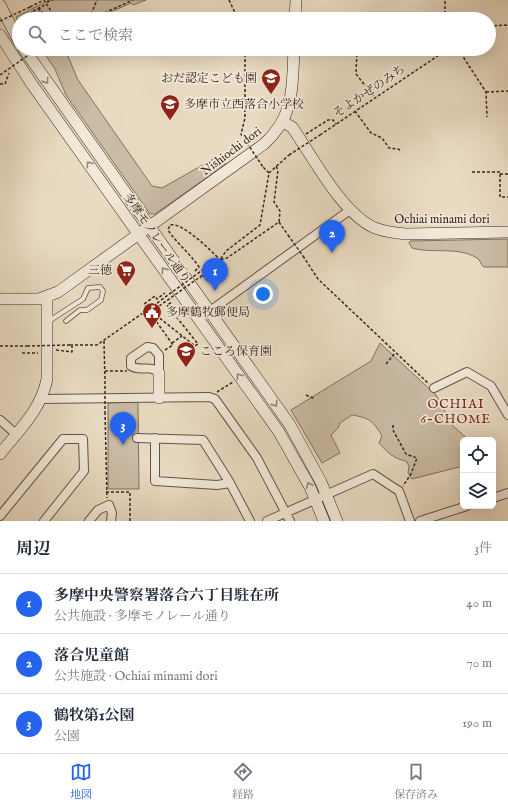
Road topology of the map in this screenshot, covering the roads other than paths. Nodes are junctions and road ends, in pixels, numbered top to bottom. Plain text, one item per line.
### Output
1 (296, 0) edge
2 (0, 6) edge
3 (295, 12) edge
4 (12, 28) edge
5 (0, 35) edge
6 (12, 54) edge
7 (14, 56) edge
8 (29, 56) edge
9 (293, 56) edge
10 (283, 122) junction
11 (350, 210) junction
12 (149, 227) junction
13 (508, 232) edge
14 (139, 234) junction
15 (47, 297) junction
16 (0, 299) edge
17 (210, 311) junction
18 (66, 321) dead end
19 (47, 322) junction
20 (157, 365) junction
21 (434, 388) road end
22 (159, 398) junction
23 (42, 399) junction
24 (508, 415) edge
25 (0, 420) edge
26 (16, 434) junction
27 (138, 438) dead end
28 (155, 438) junction
29 (0, 454) edge
30 (230, 483) junction
31 (508, 493) edge
32 (327, 494) junction
33 (496, 497) edge
34 (315, 499) junction
35 (460, 508) edge
36 (286, 512) junction
37 (0, 516) edge
38 (44, 521) edge
39 (90, 521) edge
40 (112, 521) edge
41 (250, 521) edge
42 (267, 521) edge
43 (290, 521) edge
44 (324, 521) edge
45 (337, 521) edge
46 (410, 521) edge
47 (420, 521) edge

1 - 3 main road
2 - 4 main road
6 -> 5 main road, 多摩モノレール通り
14 -> 7 main road, 多摩モノレール通り
8 -> 12 main road, 多摩モノレール通り
9 - 10 main road, Nishiochi dori
10 - 11 main road, Ochiai minami dori
10 - 12 main road, Nishiochi dori
11 - 13 main road, Ochiai minami dori
11 - 17 street
12 - 14 main road, Nishiochi dori
12 - 17 main road, 多摩モノレール通り
14 - 15 main road, Nishiochi dori
34 -> 14 main road, 多摩モノレール通り
15 - 16 main road
15 - 19 main road
17 -> 32 main road, 多摩モノレール通り
18 - 19 lane
19 - 23 main road
20 - 20 street
20 - 22 main road
21 - 24 street
22 - 23 street
22 - 36 street
23 - 26 main road
25 - 26 street
26 - 29 main road
27 - 28 street
28 - 30 street
28 - 30 street
30 - 41 street
31 - 33 street
32 - 34 street
32 - 45 main road, 多摩モノレール通り
32 - 46 street
34 - 36 street
34 - 44 main road, 多摩モノレール通り
35 - 47 street
36 - 42 street
36 - 43 street
37 - 38 street
39 - 40 street

